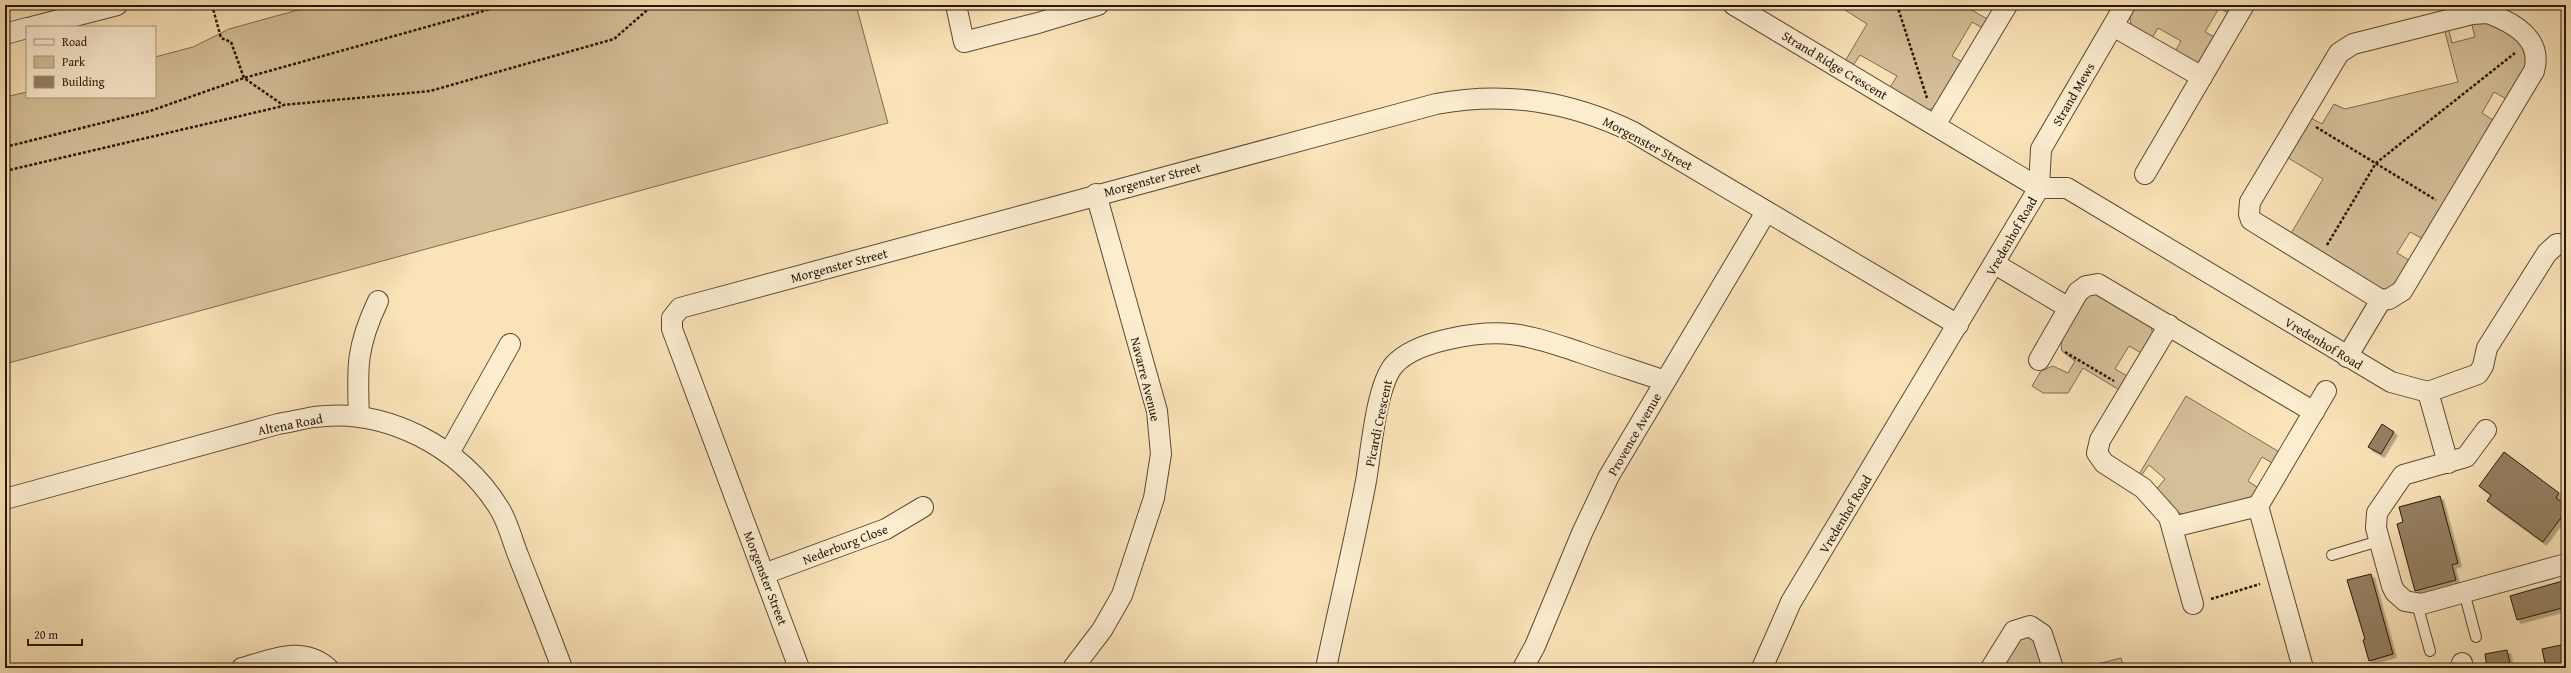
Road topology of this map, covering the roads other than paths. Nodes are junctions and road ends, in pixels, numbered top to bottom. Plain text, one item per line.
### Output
1 (117, 5) edge
2 (956, 5) edge
3 (1098, 5) edge
4 (1734, 5) edge
5 (2007, 5) edge
6 (2125, 5) edge
7 (2244, 5) edge
8 (36, 26) edge
9 (2113, 26) junction
10 (26, 28) edge
11 (5, 34) edge
12 (2202, 77) junction
13 (1935, 125) junction
14 (2145, 174) dead end
15 (2040, 188) junction
16 (1096, 194) junction
17 (1766, 212) junction
18 (2566, 245) edge
19 (1995, 264) junction
20 (2381, 300) junction
21 (378, 301) dead end
22 (2070, 308) junction
23 (1958, 325) junction
24 (2169, 325) junction
25 (510, 344) dead end
26 (2347, 357) junction
27 (2040, 360) dead end
28 (1665, 381) junction
29 (2326, 391) dead end
30 (2428, 392) junction
31 (2314, 412) junction
32 (359, 418) junction
33 (2486, 430) dead end
34 (449, 453) junction
35 (2448, 463) junction
36 (5, 499) edge
37 (2258, 506) junction
38 (923, 507) dead end
39 (2173, 527) junction
40 (2379, 541) junction
41 (2332, 555) dead end
42 (2566, 564) edge
43 (764, 574) junction
44 (2464, 592) junction
45 (2193, 604) road end
46 (2417, 604) junction
47 (2476, 637) dead end
48 (2430, 651) dead end
49 (242, 668) edge
50 (328, 668) edge
51 (562, 668) edge
52 (799, 668) edge
53 (1073, 668) edge
54 (1326, 668) edge
55 (1523, 668) edge
56 (1762, 668) edge
57 (1991, 668) edge
58 (2053, 668) edge
59 (2303, 668) edge

1 - 8 street
2 - 3 street
4 - 13 street, Strand Ridge Crescent
5 - 13 street
6 - 9 street, Strand Mews
7 - 12 street
9 - 12 street
9 - 15 street, Strand Mews
10 - 11 street
12 - 14 street
13 - 15 street, Strand Ridge Crescent
15 - 19 street, Vredenhof Road
15 - 26 street, Vredenhof Road
16 - 17 street, Morgenster Street
16 - 43 street, Morgenster Street
16 - 53 street, Navarre Avenue
17 - 23 street, Morgenster Street
17 - 28 street, Provence Avenue
18 - 30 street
19 - 22 street
19 - 23 street, Vredenhof Road
20 - 20 street
20 - 26 street
21 - 32 street
22 - 24 street
22 - 27 street
23 - 56 street, Vredenhof Road
24 - 31 street
24 - 39 street
25 - 34 street
26 - 30 street, Vredenhof Road
28 - 54 street, Picardi Crescent
28 - 55 street, Provence Avenue
29 - 31 street
30 - 35 street
31 - 37 street
32 - 34 street, Altena Road
32 - 36 street, Altena Road
33 - 35 street
34 - 51 street, Altena Road
35 - 40 street
37 - 39 street
37 - 59 street
38 - 43 street, Nederburg Close
39 - 45 street
40 - 41 lane
40 - 46 street
42 - 44 street
43 - 52 street, Morgenster Street
44 - 46 street
44 - 47 lane
46 - 48 lane
49 - 50 street
57 - 58 street

